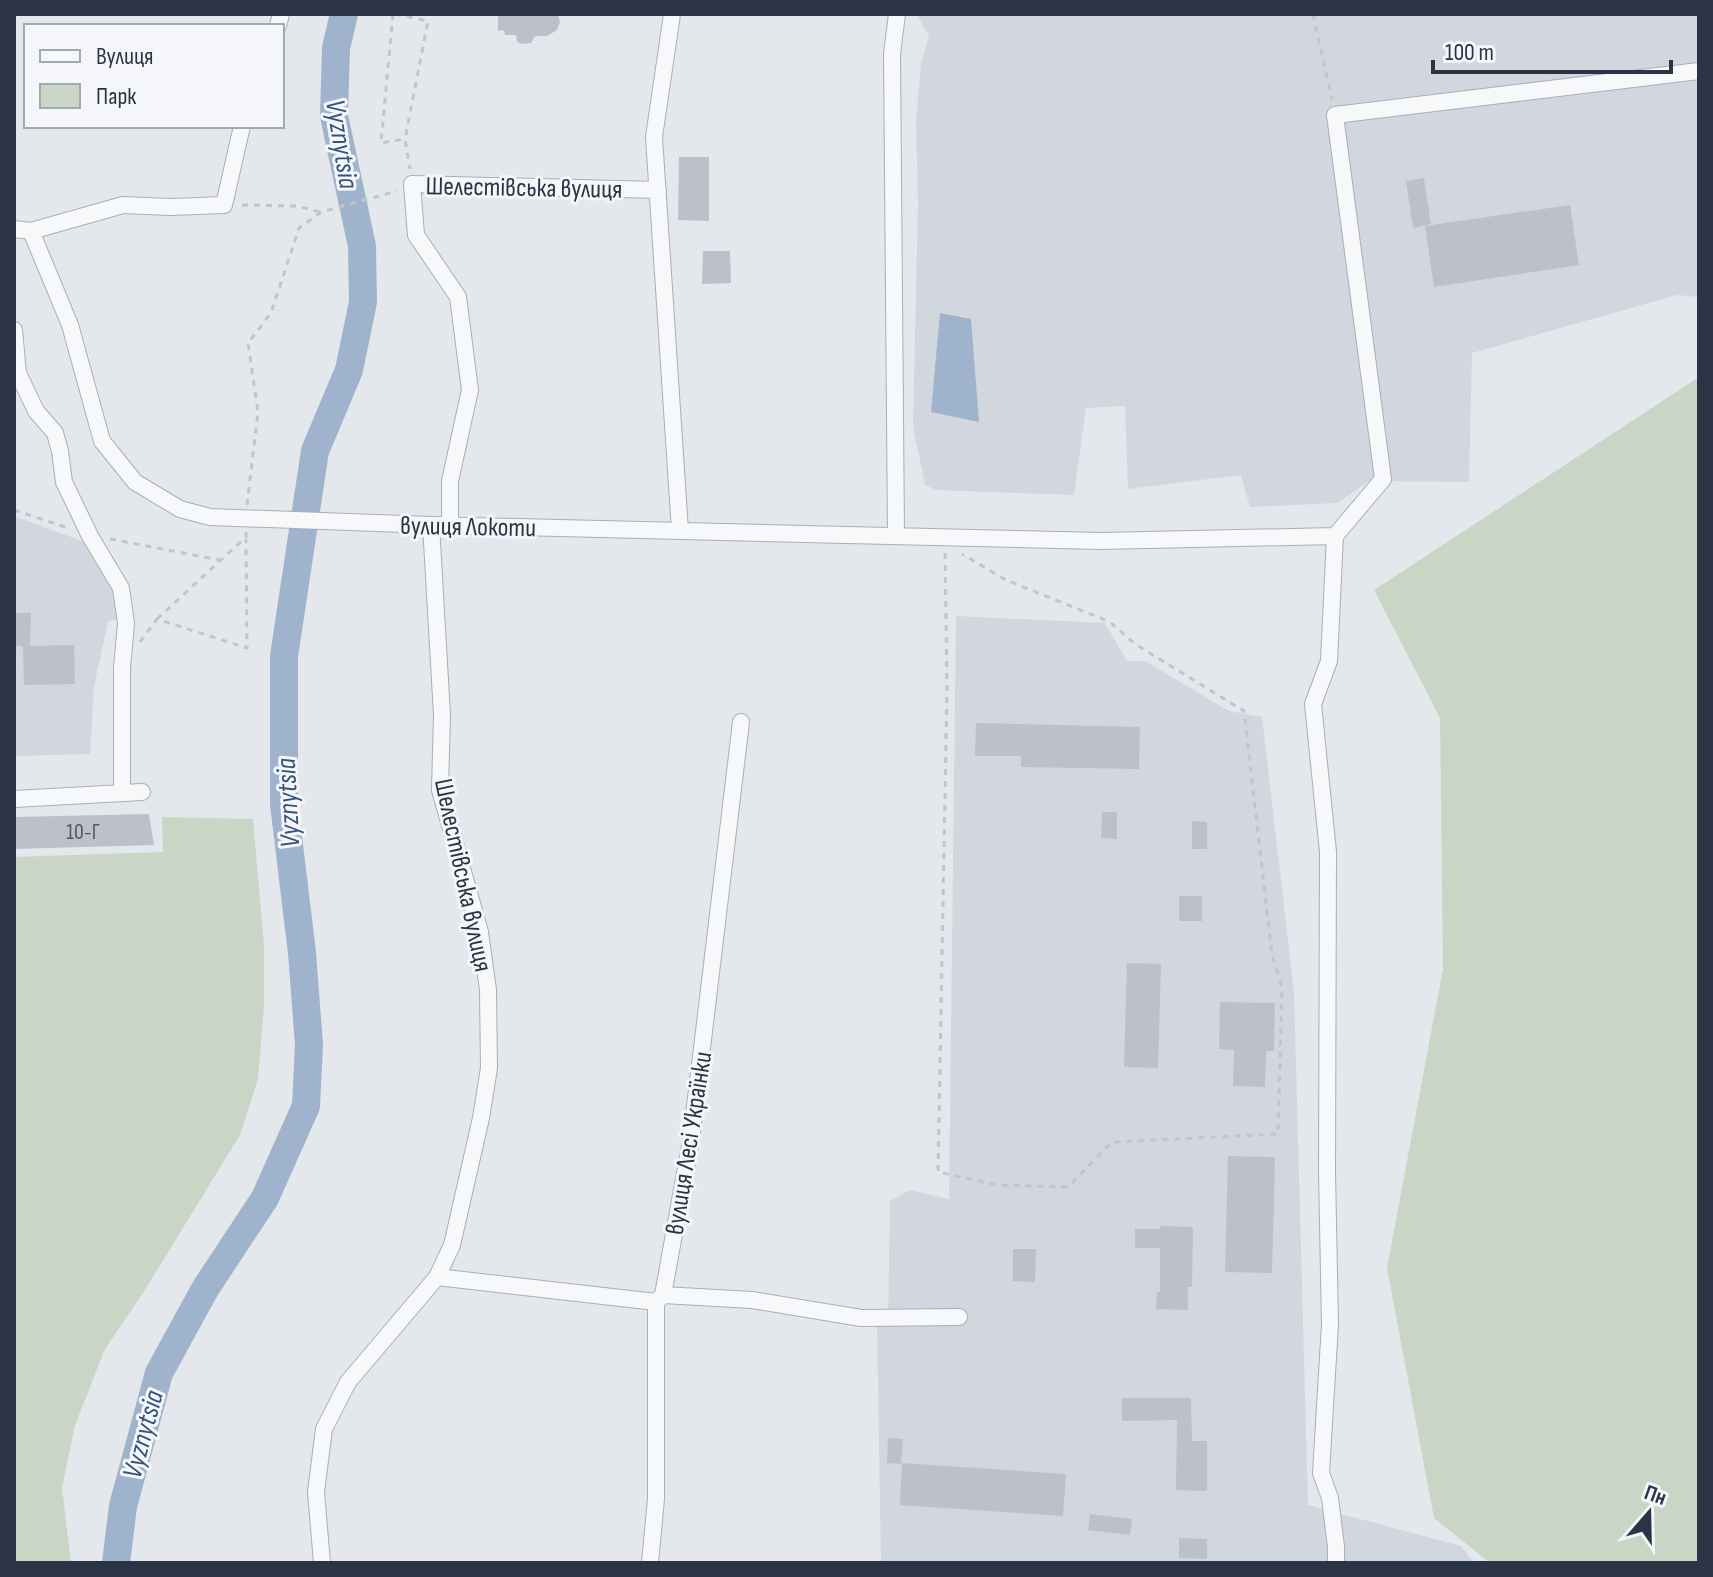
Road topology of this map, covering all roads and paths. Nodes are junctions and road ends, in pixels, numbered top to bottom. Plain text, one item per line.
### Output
1 (394, 14) edge
2 (672, 14) edge
3 (897, 14) edge
4 (1313, 14) edge
5 (1699, 71) edge
6 (1335, 115) junction
7 (242, 128) edge
8 (658, 190) junction
9 (387, 195) dead end
10 (224, 205) junction
11 (321, 212) junction
12 (22, 230) edge
13 (14, 330) edge
14 (14, 510) edge
15 (251, 519) junction
16 (431, 525) junction
17 (450, 526) junction
18 (680, 531) junction
19 (90, 536) junction
20 (896, 536) junction
21 (1335, 536) junction
22 (246, 537) junction
23 (945, 541) junction
24 (220, 560) junction
25 (157, 619) junction
26 (139, 643) dead end
27 (741, 722) dead end
28 (122, 792) junction
29 (142, 792) dead end
30 (14, 799) edge
31 (437, 1277) junction
32 (660, 1298) junction
33 (959, 1317) dead end
34 (322, 1563) edge
35 (650, 1563) edge
36 (1336, 1563) edge

1 - 1 path
2 - 8 street, Шелестівська вулиця
3 - 20 street
4 - 6 path
5 - 6 street
6 - 21 street
7 - 10 street
8 - 17 street, Шелестівська вулиця
8 - 18 street, Шелестівська вулиця
9 - 11 path
10 - 11 path
10 - 12 street
11 - 15 path
12 - 15 street, вулиця Локоти
13 - 19 street
14 - 19 path
15 - 16 street, вулиця Локоти
15 - 22 path
16 - 17 street, вулиця Локоти
16 - 31 street, Шелестівська вулиця
17 - 18 street, вулиця Локоти
18 - 20 street, вулиця Локоти
19 - 24 path
19 - 28 street
20 - 23 street, вулиця Локоти
21 - 23 street, вулиця Локоти
21 - 36 street
22 - 24 path
22 - 25 path
23 - 23 path
24 - 25 path
25 - 26 path
27 - 32 street, вулиця Лесі Українки
28 - 29 street
28 - 30 street
31 - 32 street
31 - 34 street, Шелестівська вулиця
32 - 33 street
32 - 35 street, вулиця Лесі Українки

